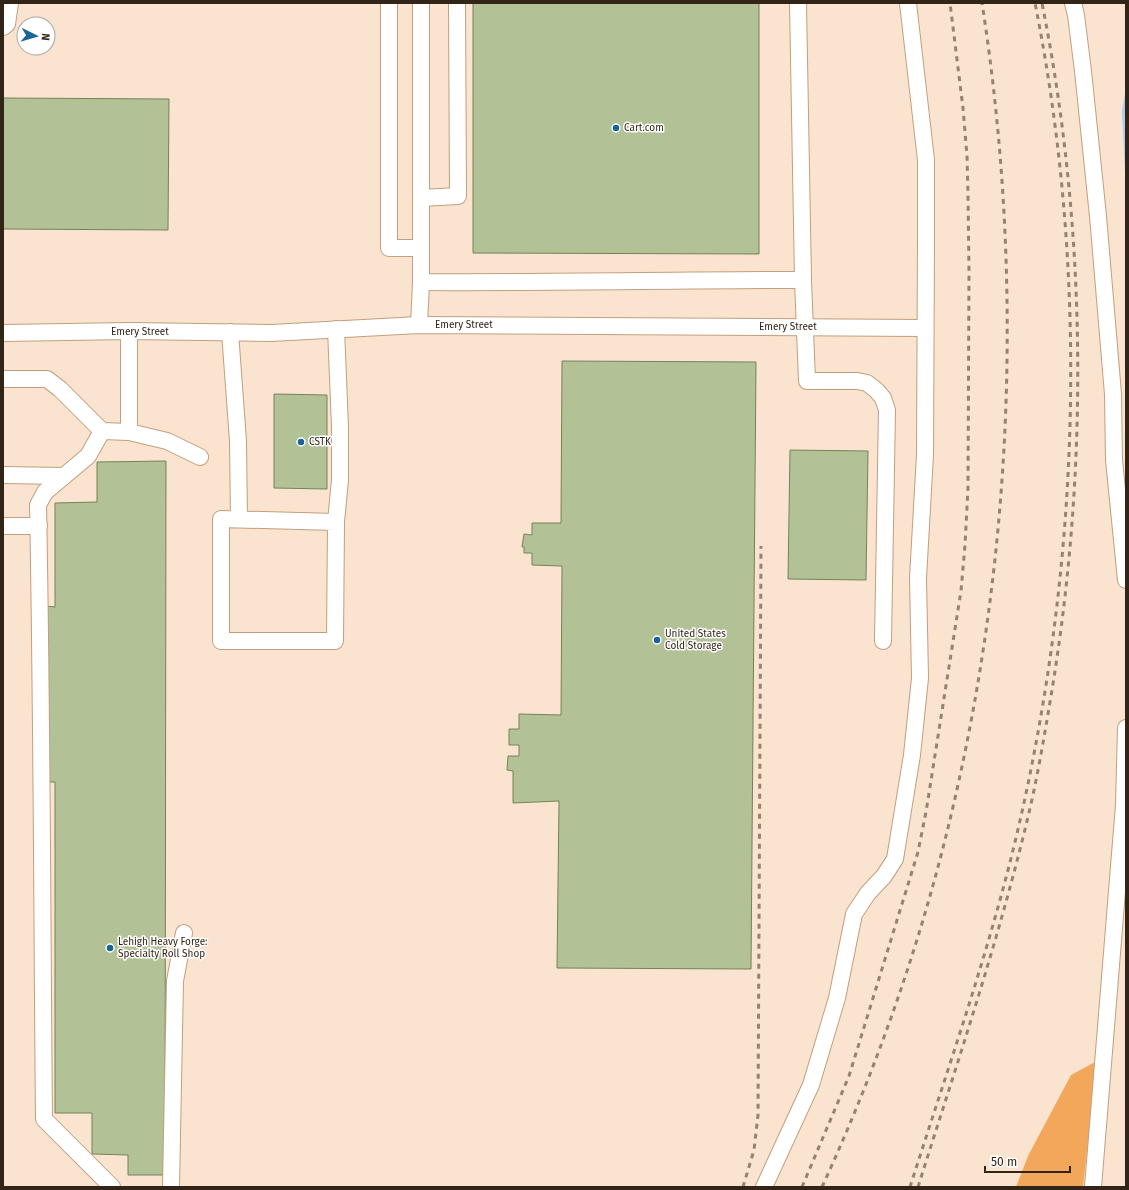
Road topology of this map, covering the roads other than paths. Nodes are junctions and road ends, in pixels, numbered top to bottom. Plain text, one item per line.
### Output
1 (10, 3) edge
2 (389, 3) edge
3 (421, 3) edge
4 (457, 3) edge
5 (798, 3) edge
6 (908, 3) edge
7 (1073, 3) edge
8 (3, 27) edge
9 (421, 198) junction
10 (421, 248) junction
11 (803, 280) junction
12 (421, 282) junction
13 (419, 325) junction
14 (804, 327) junction
15 (925, 328) junction
16 (336, 329) junction
17 (129, 331) junction
18 (230, 332) junction
19 (3, 333) edge
20 (3, 379) edge
21 (102, 431) junction
22 (129, 432) junction
23 (200, 456) dead end
24 (3, 475) edge
25 (64, 476) junction
26 (239, 519) junction
27 (336, 522) junction
28 (3, 526) edge
29 (39, 526) junction
30 (1126, 580) edge
31 (883, 641) dead end
32 (1126, 728) edge
33 (184, 934) dead end
34 (112, 1187) edge
35 (171, 1187) edge
36 (764, 1187) edge
37 (1093, 1187) edge

1 - 8 street
2 - 10 street
3 - 9 street
4 - 9 street
5 - 11 street
6 - 15 street
7 - 30 street
9 - 10 street
10 - 12 street
11 - 12 street
11 - 14 street
12 - 13 street
13 - 14 street, Emery Street
13 - 16 street, Emery Street
14 - 15 street, Emery Street
14 - 31 street
15 - 36 street
16 - 18 street, Emery Street
16 - 27 street
17 - 18 street, Emery Street
17 - 19 street, Emery Street
17 - 22 street
18 - 26 street
20 - 21 street
21 - 22 street
21 - 25 street
22 - 23 street
24 - 25 street
25 - 29 street
26 - 27 street
26 - 27 street
28 - 29 street
29 - 34 street
32 - 37 street
33 - 35 street

